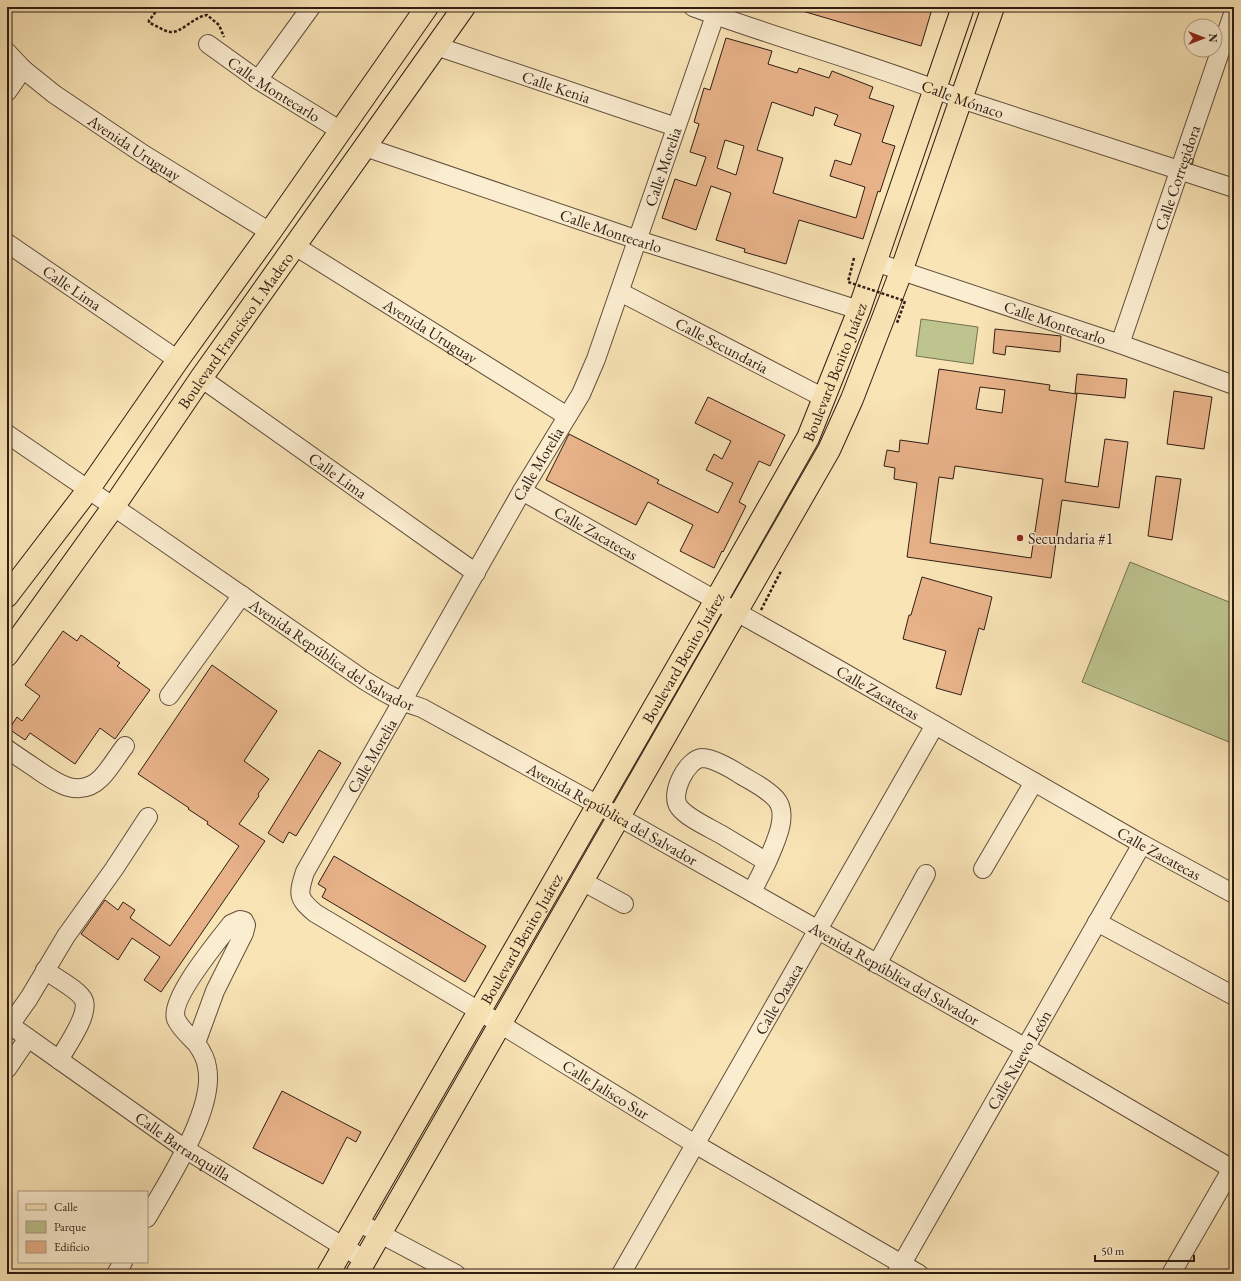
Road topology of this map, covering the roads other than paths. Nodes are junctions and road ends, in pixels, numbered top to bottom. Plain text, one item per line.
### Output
1 (311, 7) edge
2 (427, 7) edge
3 (464, 7) edge
4 (693, 7) edge
5 (963, 7) edge
6 (993, 7) edge
7 (716, 11) edge
8 (1234, 11) edge
9 (436, 46) junction
10 (213, 48) road end
11 (7, 52) edge
12 (23, 69) junction
13 (258, 80) junction
14 (934, 89) junction
15 (7, 92) edge
16 (961, 99) junction
17 (676, 127) junction
18 (341, 131) junction
19 (365, 147) junction
20 (1179, 171) junction
21 (1234, 188) edge
22 (270, 232) junction
23 (638, 240) junction
24 (7, 243) edge
25 (296, 246) junction
26 (875, 262) junction
27 (901, 272) junction
28 (620, 292) junction
29 (859, 310) junction
30 (1120, 344) junction
31 (178, 360) junction
32 (201, 378) junction
33 (1234, 385) edge
34 (824, 398) junction
35 (567, 416) junction
36 (7, 434) edge
37 (88, 490) junction
38 (522, 491) junction
39 (114, 506) junction
40 (476, 573) junction
41 (242, 595) junction
42 (7, 596) edge
43 (716, 600) junction
44 (736, 612) junction
45 (7, 655) edge
46 (170, 696) dead end
47 (403, 702) junction
48 (935, 724) junction
49 (125, 746) dead end
50 (7, 749) edge
51 (1034, 782) junction
52 (598, 805) junction
53 (619, 817) junction
54 (148, 818) dead end
55 (1142, 844) junction
56 (767, 862) junction
57 (983, 869) dead end
58 (926, 874) dead end
59 (582, 881) junction
60 (752, 892) junction
61 (1234, 894) edge
62 (300, 895) joint
63 (624, 904) dead end
64 (1097, 922) junction
65 (818, 930) junction
66 (877, 964) junction
67 (45, 970) junction
68 (1234, 996) edge
69 (479, 1011) junction
70 (8, 1024) edge
71 (500, 1024) junction
72 (28, 1038) junction
73 (196, 1043) junction
74 (1026, 1048) junction
75 (59, 1060) junction
76 (7, 1068) edge
77 (695, 1144) junction
78 (185, 1149) junction
79 (1233, 1168) edge
80 (148, 1216) edge
81 (358, 1222) junction
82 (380, 1234) junction
83 (344, 1246) junction
84 (122, 1263) edge
85 (361, 1267) edge
86 (898, 1269) edge
87 (116, 1274) edge
88 (328, 1274) edge
89 (456, 1274) edge
90 (622, 1274) edge
91 (919, 1274) edge
92 (1171, 1274) edge

1 - 13 street
2 - 18 main road, Boulevard Francisco I. Madero
3 - 9 main road, Boulevard Francisco I. Madero
4 - 7 street, Calle Mónaco
5 - 14 main road, Boulevard Benito Juárez
6 - 16 main road, Boulevard Benito Juárez
7 - 14 street, Calle Mónaco
7 - 17 street, Calle Morelia
8 - 20 street, Calle Corregidora
9 - 17 street, Calle Kenia
9 - 19 main road, Boulevard Francisco I. Madero
10 - 13 street, Calle Montecarlo
11 - 12 street, Avenida Uruguay
12 - 15 street
12 - 22 street, Avenida Uruguay
13 - 18 street, Calle Montecarlo
14 - 16 street, Calle Mónaco
14 - 26 main road, Boulevard Benito Juárez
16 - 20 street, Calle Mónaco
16 - 27 main road, Boulevard Benito Juárez
17 - 23 street, Calle Morelia
18 - 22 main road, Boulevard Francisco I. Madero
19 - 23 street, Calle Montecarlo
19 - 25 main road, Boulevard Francisco I. Madero
20 - 21 street, Calle Mónaco
20 - 30 street, Calle Corregidora
22 - 31 main road, Boulevard Francisco I. Madero
23 - 28 street, Calle Morelia
23 - 29 street, Calle Montecarlo
24 - 31 street, Calle Lima
25 - 32 main road, Boulevard Francisco I. Madero
25 - 35 street, Avenida Uruguay
26 - 27 street, Calle Montecarlo
26 - 29 main road, Boulevard Benito Juárez
27 - 30 street, Calle Montecarlo
27 - 44 main road, Boulevard Benito Juárez
28 - 34 street, Calle Secundaria
28 - 35 street, Calle Morelia
29 - 34 main road, Boulevard Benito Juárez
30 - 33 street, Calle Montecarlo
31 - 37 main road, Boulevard Francisco I. Madero
32 - 39 main road, Boulevard Francisco I. Madero
32 - 40 street, Calle Lima
34 - 43 main road, Boulevard Benito Juárez
35 - 38 street, Calle Morelia
36 - 37 street, Avenida República del Salvador
37 - 39 street, Avenida República del Salvador
37 - 42 main road, Boulevard Francisco I. Madero
38 - 40 street, Calle Morelia
38 - 43 street, Calle Zacatecas
39 - 41 street, Avenida República del Salvador
39 - 45 main road, Boulevard Francisco I. Madero
40 - 47 street, Calle Morelia
41 - 46 street
41 - 47 street, Avenida República del Salvador
43 - 44 street, Calle Zacatecas
43 - 52 main road, Boulevard Benito Juárez
44 - 48 street, Calle Zacatecas
44 - 53 main road, Boulevard Benito Juárez
47 - 52 street, Avenida República del Salvador
47 - 62 street, Calle Morelia
48 - 51 street, Calle Zacatecas
48 - 65 street, Calle Oaxaca
49 - 50 street
51 - 55 street, Calle Zacatecas
51 - 57 street
52 - 53 street, Avenida República del Salvador
52 - 69 main road, Boulevard Benito Juárez
53 - 59 main road, Boulevard Benito Juárez
53 - 60 street, Avenida República del Salvador
54 - 67 street
55 - 61 street, Calle Zacatecas
55 - 64 street, Calle Nuevo León
56 - 56 street
56 - 60 street
58 - 66 street
59 - 63 street
59 - 71 main road, Boulevard Benito Juárez
60 - 65 street, Avenida República del Salvador
62 - 69 street, Calle Jalisco Sur
64 - 68 street
64 - 74 street, Calle Nuevo León
65 - 66 street, Avenida República del Salvador
65 - 77 street, Calle Oaxaca
66 - 74 street, Avenida República del Salvador
67 - 70 street
67 - 75 street
69 - 71 street, Calle Jalisco Sur
69 - 81 main road, Boulevard Benito Juárez
70 - 72 street, Calle Barranquilla
71 - 77 street, Calle Jalisco Sur
71 - 82 main road, Boulevard Benito Juárez
72 - 75 street, Calle Barranquilla
72 - 76 street
73 - 73 street
73 - 78 street
74 - 79 street, Avenida República del Salvador
74 - 86 street, Calle Nuevo León
75 - 78 street, Calle Barranquilla
77 - 86 street, Calle Jalisco Sur
77 - 90 street, Calle Oaxaca
78 - 80 street
78 - 83 street, Calle Barranquilla
79 - 92 street
81 - 82 street
81 - 83 main road, Boulevard Benito Juárez
82 - 85 main road, Boulevard Benito Juárez
82 - 89 street
83 - 85 street, Calle Barranquilla
83 - 88 main road, Boulevard Benito Juárez
84 - 87 street
86 - 91 street, Calle Jalisco Sur

